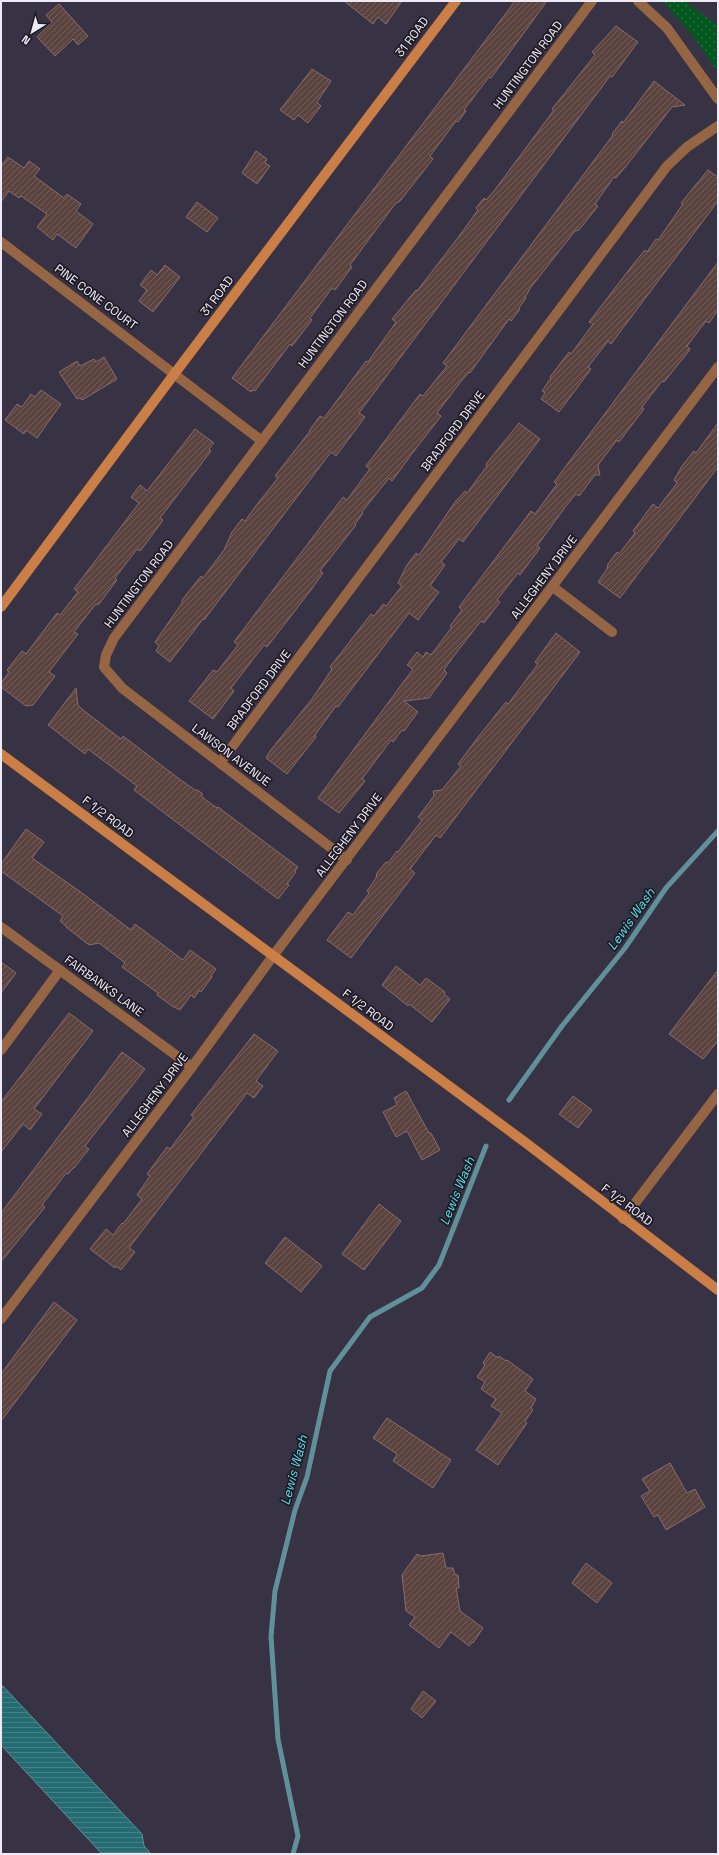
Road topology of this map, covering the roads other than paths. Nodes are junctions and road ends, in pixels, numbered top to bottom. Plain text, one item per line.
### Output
1 (456, 1) edge
2 (592, 1) edge
3 (638, 1) edge
4 (718, 99) edge
5 (718, 126) edge
6 (1, 242) edge
7 (718, 368) edge
8 (175, 373) junction
9 (262, 440) junction
10 (553, 587) junction
11 (1, 607) edge
12 (612, 632) dead end
13 (104, 667) joint
14 (1, 754) edge
15 (220, 763) junction
16 (347, 860) junction
17 (1, 927) edge
18 (273, 956) junction
19 (60, 970) junction
20 (1, 1050) edge
21 (192, 1067) junction
22 (718, 1094) edge
23 (623, 1219) junction
24 (718, 1290) edge
25 (1, 1319) edge

1 - 8 street, 31 ROAD
2 - 9 street, HUNTINGTON ROAD
3 - 4 street
5 - 15 street, BRADFORD DRIVE
6 - 8 street, PINE CONE COURT
7 - 10 street, ALLEGHENY DRIVE
8 - 9 street, PINE CONE COURT
8 - 11 street, 31 ROAD
9 - 13 street, HUNTINGTON ROAD
10 - 12 street
10 - 16 street, ALLEGHENY DRIVE
13 - 15 street, LAWSON AVENUE
14 - 18 street, F 1/2 ROAD
15 - 16 street, LAWSON AVENUE
16 - 18 street, ALLEGHENY DRIVE
17 - 19 street, FAIRBANKS LANE
18 - 21 street, ALLEGHENY DRIVE
18 - 23 street, F 1/2 ROAD
19 - 20 street
19 - 21 street, FAIRBANKS LANE
21 - 25 street, ALLEGHENY DRIVE
22 - 23 street
23 - 24 street, F 1/2 ROAD

